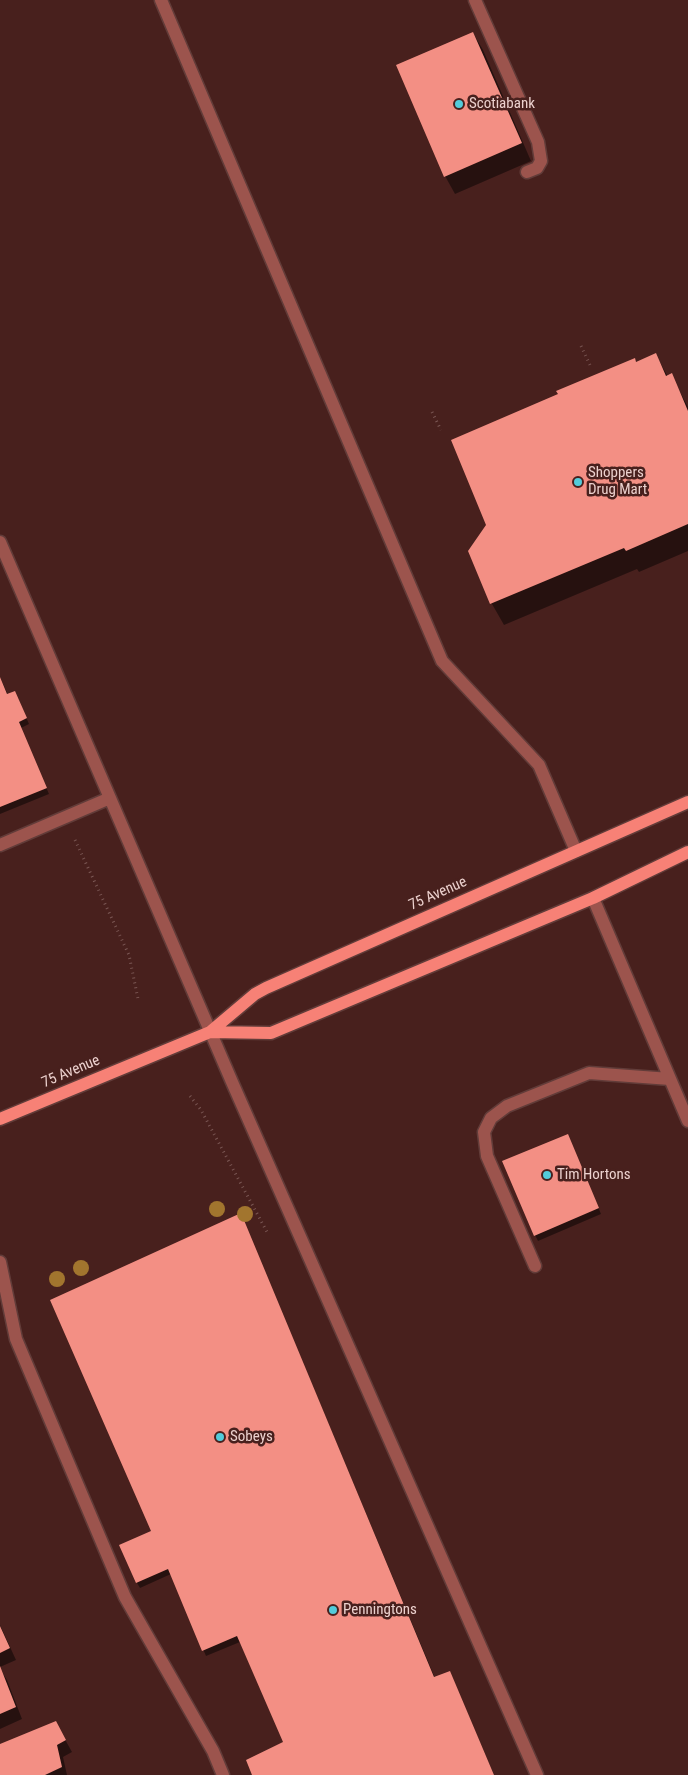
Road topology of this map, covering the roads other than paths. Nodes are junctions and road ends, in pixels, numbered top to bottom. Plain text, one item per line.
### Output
1 (161, 0) edge
2 (475, 0) edge
3 (527, 172) dead end
4 (0, 542) edge
5 (110, 798) junction
6 (688, 802) edge
7 (0, 845) edge
8 (576, 851) junction
9 (688, 852) edge
10 (593, 898) junction
11 (210, 1032) junction
12 (670, 1079) junction
13 (0, 1119) edge
14 (688, 1120) edge
15 (0, 1262) edge
16 (535, 1266) dead end
17 (223, 1775) edge
18 (537, 1775) edge

1 - 8 lane
2 - 3 lane
4 - 5 lane
5 - 7 lane
5 - 11 lane
6 - 8 main road, 75 Avenue
8 - 11 main road, 75 Avenue
9 - 10 main road, 75 Avenue
10 - 11 main road, 75 Avenue
10 - 12 lane
11 - 13 main road, 75 Avenue
11 - 18 lane
12 - 14 lane
12 - 16 lane
15 - 17 lane

